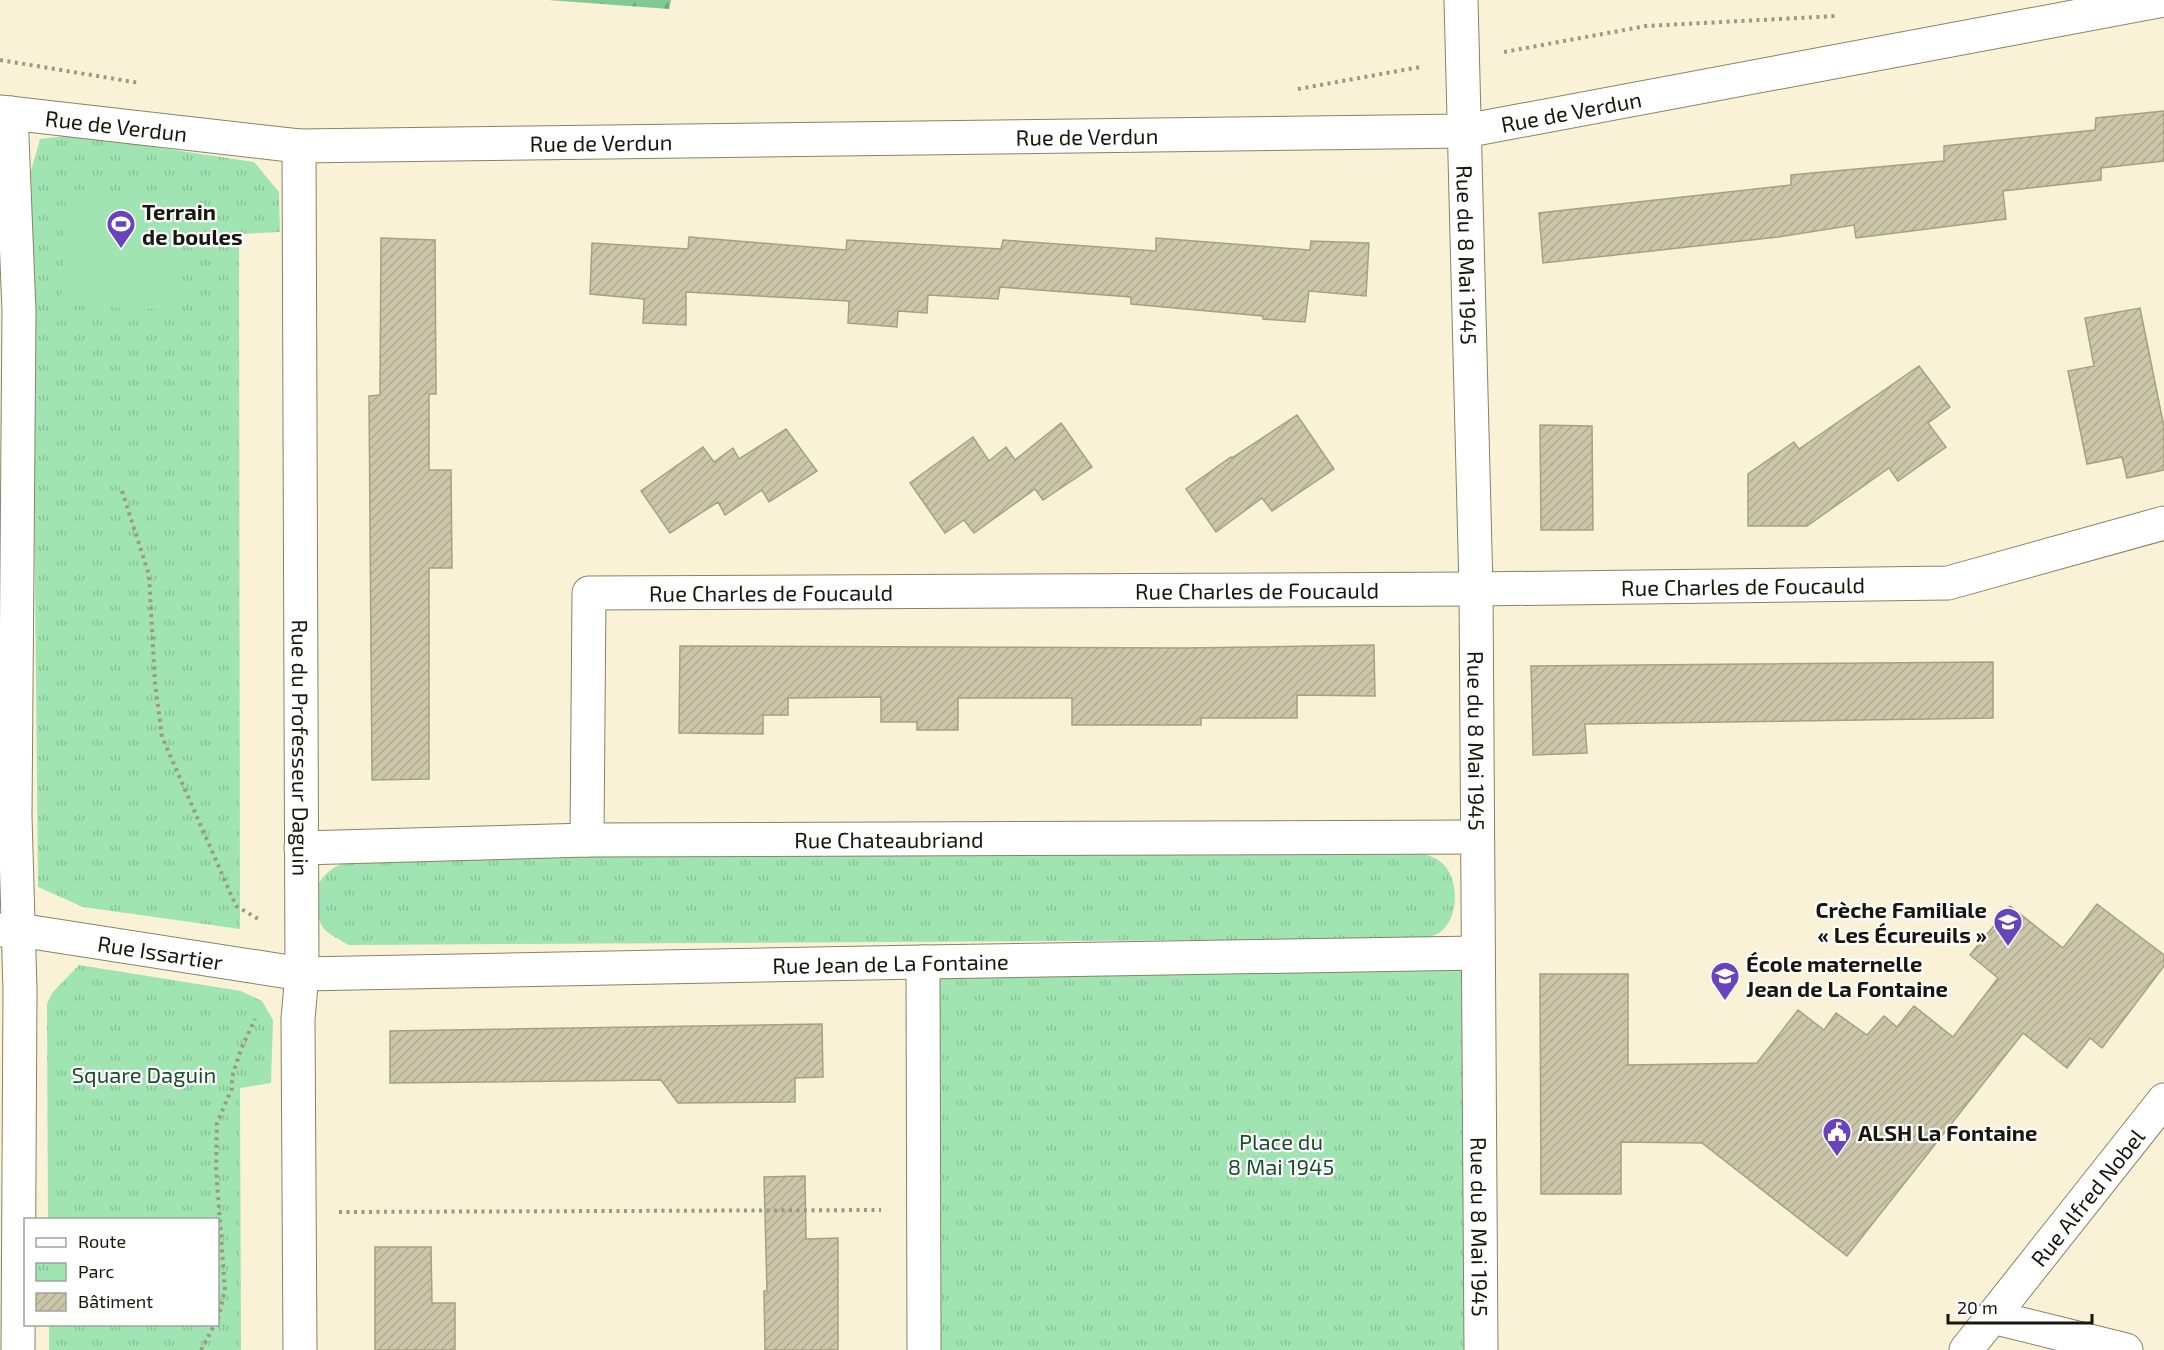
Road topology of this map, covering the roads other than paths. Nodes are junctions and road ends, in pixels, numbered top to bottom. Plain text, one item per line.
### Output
1 (1461, 0) edge
2 (2164, 0) edge
3 (6, 113) edge
4 (1465, 131) junction
5 (299, 146) junction
6 (2164, 523) edge
7 (1476, 589) junction
8 (8, 816) edge
9 (1476, 837) junction
10 (587, 840) junction
11 (301, 848) junction
12 (10, 930) edge
13 (1479, 953) junction
14 (923, 962) junction
15 (302, 974) junction
16 (2164, 1100) edge
17 (1992, 1317) junction
18 (18, 1350) edge
19 (300, 1350) edge
20 (924, 1350) edge
21 (1480, 1350) edge
22 (1966, 1350) edge
23 (2126, 1350) edge

1 - 4 street, Rue du 8 Mai 1945
2 - 4 street, Rue de Verdun
3 - 5 street, Rue de Verdun
3 - 8 street
4 - 5 street, Rue de Verdun
4 - 7 street, Rue du 8 Mai 1945
5 - 11 street, Rue du Professeur Daguin
6 - 7 street, Rue Charles de Foucauld
7 - 9 street, Rue du 8 Mai 1945
7 - 10 street, Rue Charles de Foucauld
8 - 12 street
9 - 10 street, Rue Chateaubriand
9 - 13 street, Rue du 8 Mai 1945
10 - 11 street, Rue Chateaubriand
11 - 15 street, Rue du Professeur Daguin
12 - 15 street, Rue Issartier
12 - 18 street
13 - 14 street, Rue Jean de La Fontaine
13 - 21 street, Rue du 8 Mai 1945
14 - 15 street, Rue Jean de La Fontaine
14 - 20 street
15 - 19 street, Rue du Professeur Daguin
16 - 17 street, Rue Alfred Nobel
17 - 22 street, Rue Alfred Nobel
17 - 23 street

